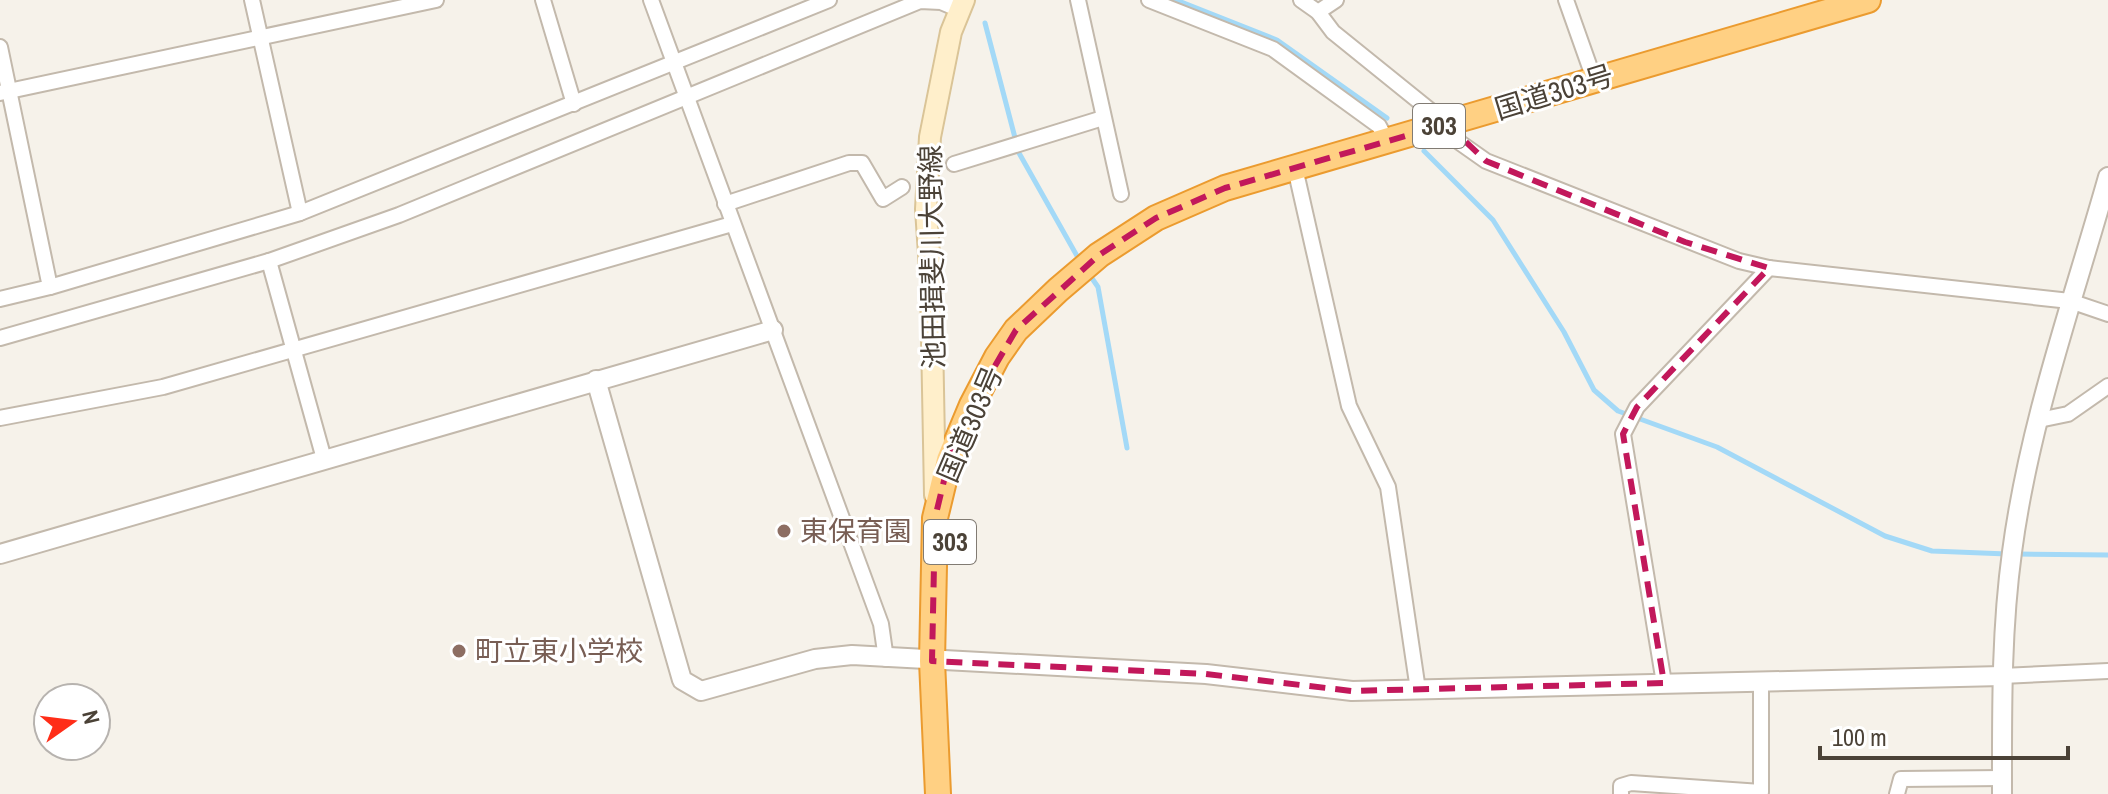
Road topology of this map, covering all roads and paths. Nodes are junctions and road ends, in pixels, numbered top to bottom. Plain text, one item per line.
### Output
1 (252, 0) edge
2 (436, 0) edge
3 (543, 0) edge
4 (651, 0) edge
5 (829, 0) edge
6 (1078, 0) edge
7 (1149, 0) edge
8 (1301, 0) edge
9 (1336, 0) edge
10 (1566, 0) edge
11 (1868, 0) edge
12 (962, 5) edge
13 (1318, 12) junction
14 (260, 38) junction
15 (0, 47) edge
16 (675, 64) junction
17 (1594, 79) junction
18 (4, 92) edge
19 (687, 98) junction
20 (574, 104) junction
21 (1103, 118) junction
22 (1447, 124) junction
23 (1387, 141) junction
24 (954, 164) dead end
25 (1295, 168) junction
26 (2108, 177) edge
27 (902, 187) dead end
28 (1121, 194) dead end
29 (725, 204) junction
30 (2104, 207) edge
31 (300, 213) junction
32 (732, 224) junction
33 (269, 261) junction
34 (1769, 268) junction
35 (50, 287) junction
36 (0, 299) edge
37 (2070, 301) junction
38 (1039, 310) junction
39 (2108, 314) edge
40 (773, 330) junction
41 (0, 338) edge
42 (293, 350) junction
43 (596, 380) junction
44 (2108, 386) edge
45 (0, 418) edge
46 (2039, 420) junction
47 (324, 459) junction
48 (935, 518) junction
49 (0, 554) edge
50 (886, 659) junction
51 (940, 661) junction
52 (2108, 671) edge
53 (2002, 676) junction
54 (1761, 680) junction
55 (1664, 683) junction
56 (1418, 690) junction
57 (2002, 786) edge
58 (1721, 792) edge
59 (938, 794) edge
60 (953, 794) edge
61 (1621, 794) edge
62 (1897, 794) edge

1 - 14 street
2 - 14 street
3 - 20 street
4 - 16 street
5 - 16 street
6 - 21 street
7 - 23 street
8 - 13 street
9 - 13 street
10 - 17 street
11 - 17 highway, 国道303号 / 303
12 - 19 street
12 - 48 main road, 池田揖斐川大野線
13 - 22 street
14 - 18 street
14 - 31 street
15 - 18 street
16 - 19 street
16 - 20 street
17 - 22 highway, 国道303号 / 303
18 - 35 street
19 - 29 street
19 - 33 street
20 - 31 street
21 - 24 street
21 - 28 street
22 - 23 highway, 国道303号 / 303
22 - 34 street
23 - 25 highway, 国道303号 / 303
25 - 38 highway, 国道303号 / 303
25 - 56 street
26 - 30 street
27 - 29 street
29 - 32 street
30 - 37 street
31 - 35 street
32 - 40 street
32 - 42 street
33 - 41 street
33 - 42 street
34 - 37 street
34 - 55 street
35 - 36 street
37 - 39 street
37 - 46 street
38 - 48 highway, 国道303号 / 303
38 - 51 highway, 国道303号 / 303
40 - 43 street
40 - 50 street
42 - 45 street
42 - 47 street
43 - 47 street
43 - 50 street
44 - 46 street
46 - 53 street
47 - 49 street
48 - 51 highway, 国道303号 / 303
50 - 51 street
51 - 56 street
51 - 59 highway, 国道303号 / 303
51 - 60 highway, 国道303号 / 303
52 - 53 street
53 - 54 street
53 - 57 street
54 - 55 street
54 - 58 street
55 - 56 street
57 - 62 street
58 - 61 street

